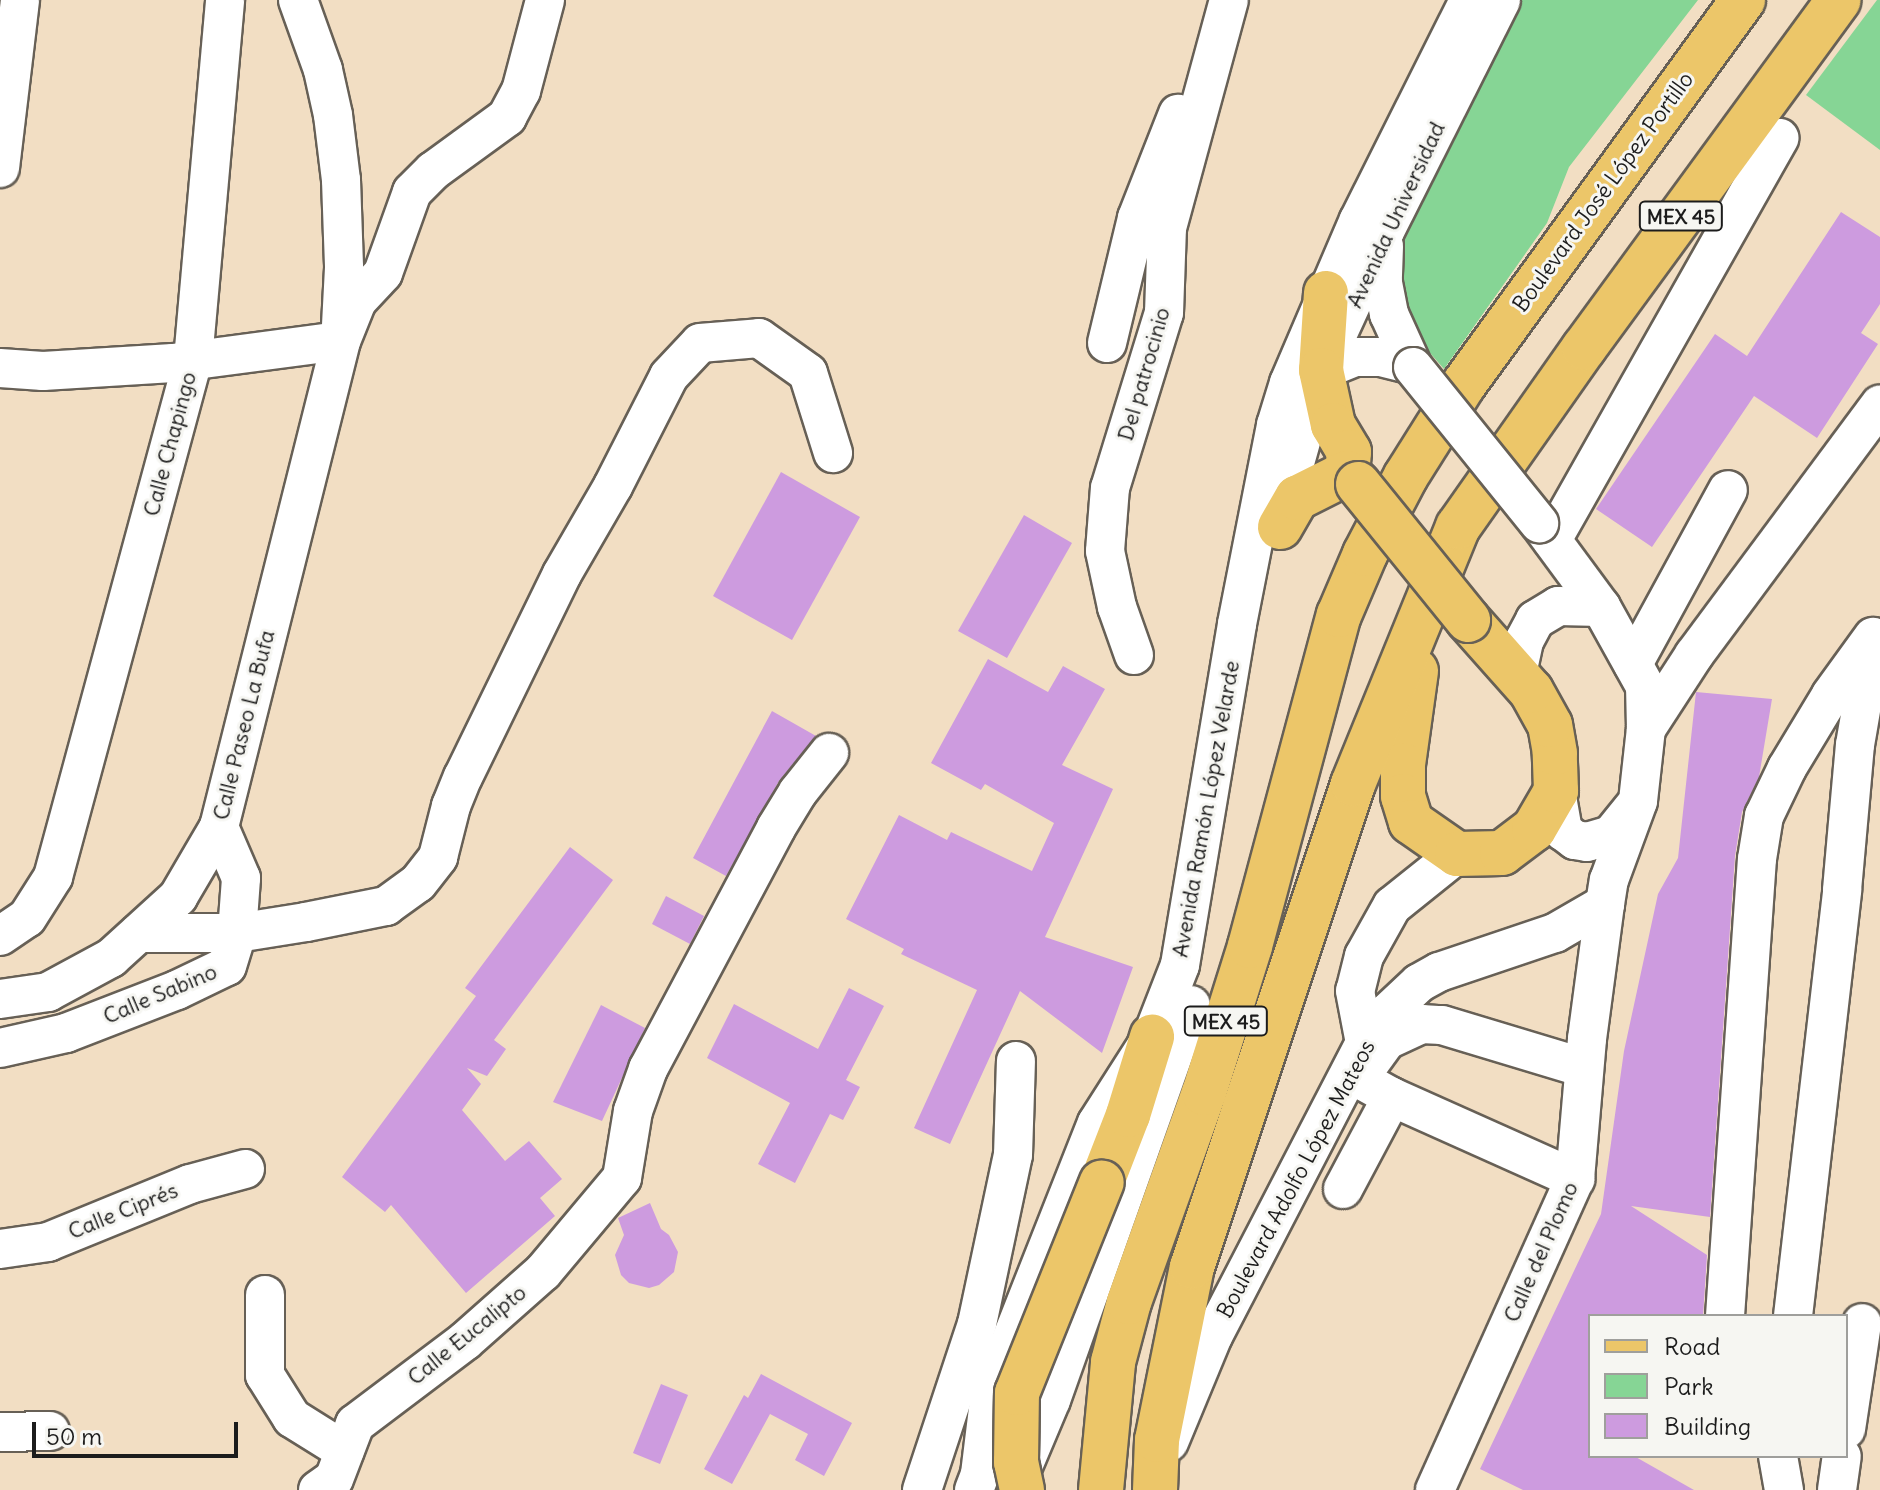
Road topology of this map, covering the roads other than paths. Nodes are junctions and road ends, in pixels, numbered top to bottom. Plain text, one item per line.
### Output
1 (20, 0) edge
2 (225, 0) edge
3 (298, 0) edge
4 (545, 0) edge
5 (1229, 0) edge
6 (1469, 0) edge
7 (1501, 0) edge
8 (1743, 0) edge
9 (1839, 0) edge
10 (1210, 69) junction
11 (1779, 138) dead end
12 (0, 168) edge
13 (1385, 231) junction
14 (1326, 293) joint
15 (341, 341) junction
16 (1107, 343) dead end
17 (193, 360) junction
18 (1412, 366) junction
19 (0, 368) edge
20 (1305, 377) junction
21 (1880, 405) edge
22 (1288, 429) junction
23 (833, 453) dead end
24 (1352, 478) junction
25 (1728, 490) dead end
26 (1280, 527) junction
27 (1546, 532) junction
28 (1601, 607) junction
29 (1421, 613) junction
30 (1877, 625) edge
31 (1134, 655) dead end
32 (1633, 664) junction
33 (1517, 674) junction
34 (1646, 729) junction
35 (829, 753) dead end
36 (1556, 791) junction
37 (1638, 801) junction
38 (219, 827) junction
39 (1457, 854) junction
40 (1605, 904) junction
41 (139, 933) junction
42 (237, 933) junction
43 (0, 936) edge
44 (0, 999) edge
45 (1152, 1037) junction
46 (1365, 1043) junction
47 (0, 1048) edge
48 (1016, 1061) dead end
49 (1584, 1068) junction
50 (1378, 1089) junction
51 (245, 1169) dead end
52 (1575, 1179) junction
53 (1343, 1189) dead end
54 (0, 1249) edge
55 (265, 1295) dead end
56 (1725, 1314) edge
57 (1793, 1314) edge
58 (1862, 1323) dead end
59 (1848, 1416) edge
60 (50, 1431) dead end
61 (0, 1432) edge
62 (345, 1451) junction
63 (1778, 1458) edge
64 (1842, 1458) edge
65 (1156, 1482) edge
66 (318, 1490) edge
67 (922, 1490) edge
68 (974, 1490) edge
69 (1013, 1490) edge
70 (1022, 1490) edge
71 (1101, 1490) edge
72 (1435, 1490) edge
73 (1784, 1490) edge
74 (1837, 1490) edge

1 - 12 street
2 - 17 street, Calle Chapingo
3 - 15 street
4 - 15 street
5 - 10 street, Del patrocinio
6 - 14 street, Avenida Universidad
7 - 13 street, Avenida Universidad
8 - 71 main road, Boulevard José López Portillo / MEX 45
9 - 29 main road, MEX 45
10 - 16 street
10 - 31 street, Del patrocinio
11 - 27 street
13 - 18 street
13 - 20 street, Avenida Universidad
14 - 20 main road
15 - 17 street
15 - 38 street, Calle Paseo La Bufa
17 - 19 street
17 - 43 street, Calle Chapingo
18 - 20 street
18 - 27 street, bridge
20 - 22 street, Avenida Universidad
20 - 24 main road
21 - 34 street
22 - 26 street, Avenida Ramón López Velarde
22 - 45 street, Avenida Ramón López Velarde
23 - 42 street
24 - 26 main road
24 - 33 main road, bridge
25 - 32 street
26 - 69 street, Avenida Ramón López Velarde
27 - 28 street
28 - 32 street
28 - 33 street
29 - 39 main road
29 - 65 main road, Boulevard Adolfo López Mateos / MEX 45
30 - 56 street
30 - 57 street
32 - 34 street
33 - 36 main road
34 - 37 street
35 - 62 street, Calle Eucalipto
36 - 37 street
36 - 39 main road
37 - 40 street
38 - 41 street, Calle Paseo La Bufa
38 - 42 street, Calle Sabino
39 - 46 street
40 - 46 street, Boulevard Adolfo López Mateos
40 - 49 street, Calle del Plomo
41 - 42 street
41 - 44 street, Calle Paseo La Bufa
42 - 47 street, Calle Sabino
45 - 68 street, Avenida Ramón López Velarde
45 - 70 main road, bridge
46 - 50 street
46 - 65 street, Boulevard Adolfo López Mateos
48 - 67 street
49 - 50 street
49 - 52 street, Calle del Plomo
50 - 52 street
50 - 53 street
51 - 54 street, Calle Ciprés
52 - 72 street, Calle del Plomo
55 - 62 street
58 - 59 street
60 - 61 street
62 - 66 street, Calle Eucalipto
63 - 73 street
64 - 74 street

